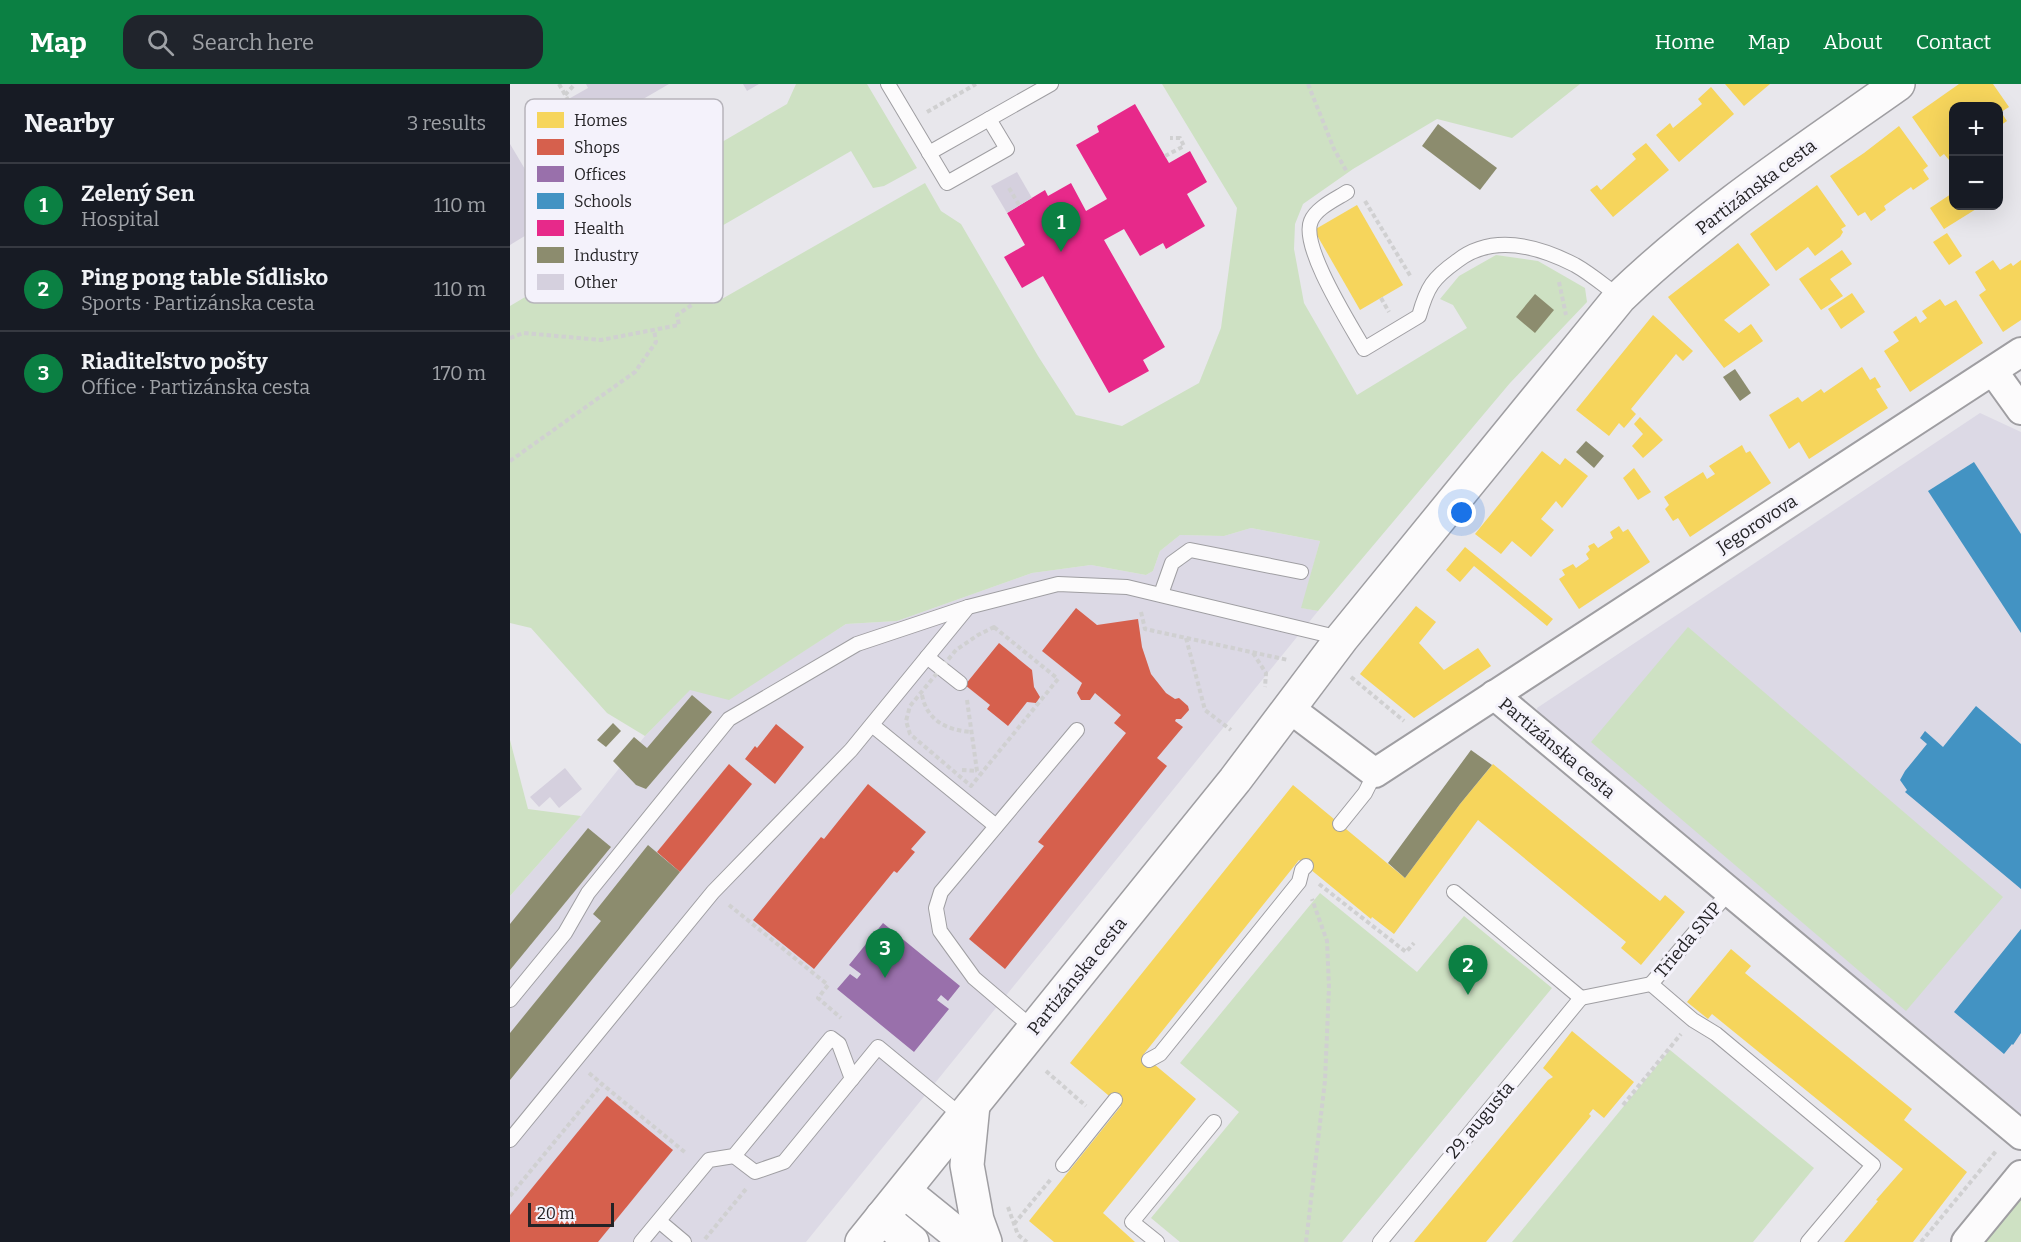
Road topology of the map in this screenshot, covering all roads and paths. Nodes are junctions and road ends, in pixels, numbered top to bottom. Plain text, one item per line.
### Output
1 (559, 84) edge
2 (575, 84) edge
3 (888, 84) edge
4 (976, 84) edge
5 (1051, 84) edge
6 (1308, 84) edge
7 (1898, 84) edge
8 (565, 95) junction
9 (567, 99) edge
10 (989, 119) junction
11 (911, 122) junction
12 (1170, 138) dead end
13 (929, 153) junction
14 (1165, 156) dead end
15 (1350, 177) dead end
16 (1009, 189) dead end
17 (1347, 192) dead end
18 (1362, 195) dead end
19 (1019, 206) dead end
20 (1547, 255) junction
21 (1620, 297) junction
22 (1381, 298) dead end
23 (1424, 298) junction
24 (693, 304) dead end
25 (1389, 313) dead end
26 (1564, 323) dead end
27 (654, 330) junction
28 (510, 338) edge
29 (2021, 352) edge
30 (1993, 371) junction
31 (2021, 410) edge
32 (510, 461) edge
33 (1302, 572) dead end
34 (1161, 594) junction
35 (968, 607) junction
36 (1145, 629) dead end
37 (1186, 638) junction
38 (1342, 638) junction
39 (1253, 653) junction
40 (927, 657) junction
41 (1287, 660) dead end
42 (941, 668) junction
43 (1348, 675) dead end
44 (960, 682) joint
45 (1265, 687) dead end
46 (922, 692) junction
47 (1494, 695) junction
48 (1289, 708) junction
49 (1404, 721) dead end
50 (872, 725) junction
51 (1077, 730) dead end
52 (1232, 730) dead end
53 (971, 732) junction
54 (1375, 773) junction
55 (981, 774) junction
56 (1340, 824) dead end
57 (996, 826) junction
58 (1304, 868) junction
59 (713, 892) junction
60 (1454, 892) dead end
61 (1729, 892) junction
62 (1414, 943) dead end
63 (1651, 984) junction
64 (1581, 998) junction
65 (510, 1000) edge
66 (1693, 1020) junction
67 (1034, 1029) junction
68 (878, 1047) junction
69 (1149, 1060) dead end
70 (1046, 1071) dead end
71 (852, 1079) junction
72 (1115, 1100) dead end
73 (1623, 1105) dead end
74 (968, 1111) junction
75 (1101, 1118) junction
76 (1214, 1122) dead end
77 (2017, 1132) edge
78 (510, 1140) edge
79 (734, 1156) junction
80 (1063, 1165) joint
81 (704, 1167) junction
82 (761, 1171) junction
83 (2021, 1175) edge
84 (904, 1191) junction
85 (510, 1196) edge
86 (1007, 1204) dead end
87 (658, 1221) junction
88 (1014, 1224) junction
89 (872, 1230) edge
90 (641, 1242) edge
91 (684, 1242) edge
92 (703, 1242) edge
93 (912, 1242) edge
94 (967, 1242) edge
95 (985, 1242) edge
96 (1027, 1242) edge
97 (1157, 1242) edge
98 (1306, 1242) edge
99 (1380, 1242) edge
100 (1808, 1242) edge
101 (1921, 1242) edge
102 (1966, 1242) edge

1 - 8 path
2 - 8 path
3 - 11 lane
4 - 11 path
5 - 10 lane
6 - 15 path
7 - 21 street, Partizánska cesta
8 - 9 path
10 - 13 lane
10 - 13 lane
11 - 13 lane
12 - 14 path
16 - 19 path
17 - 23 lane
18 - 23 path
20 - 21 lane
20 - 23 lane
20 - 26 path
21 - 38 street, Partizánska cesta
22 - 25 path
24 - 27 path
27 - 28 path
27 - 32 path
29 - 30 street, Jegorovova
30 - 31 street
30 - 47 street, Jegorovova
33 - 34 lane
34 - 35 lane
34 - 38 lane
35 - 40 lane
35 - 65 lane
36 - 37 path
37 - 39 path
37 - 52 path
38 - 48 street, Partizánska cesta
39 - 41 path
39 - 45 path
40 - 42 lane
40 - 50 lane
42 - 44 lane
42 - 46 path
42 - 55 path
43 - 49 path
44 - 53 path
46 - 53 path
46 - 55 path
47 - 54 street, Partizánska cesta
47 - 61 street, Partizánska cesta
48 - 54 street
48 - 67 street, Partizánska cesta
50 - 57 lane
50 - 59 lane
51 - 57 lane
53 - 55 path
54 - 56 lane, Partizánska cesta
57 - 67 lane
58 - 62 path
58 - 69 lane
58 - 98 path
59 - 68 path
59 - 78 lane
60 - 64 lane
61 - 63 lane, Trieda SNP
61 - 77 street, Trieda SNP
63 - 64 lane
63 - 66 lane, Trieda SNP
64 - 99 lane, 29. augusta
66 - 73 path
66 - 100 lane, Trieda SNP
67 - 74 street, Partizánska cesta
68 - 71 lane
68 - 74 lane
70 - 75 path
71 - 79 lane
71 - 82 lane
72 - 75 lane
74 - 84 street, Partizánska cesta
74 - 95 street
75 - 80 lane
76 - 97 lane
77 - 101 path
79 - 81 lane
79 - 82 lane
80 - 88 path
81 - 85 path
81 - 87 lane
82 - 92 path
83 - 102 street
84 - 89 street, Partizánska cesta
84 - 94 street
86 - 88 path
87 - 90 lane
87 - 91 lane
88 - 96 path
89 - 93 street

